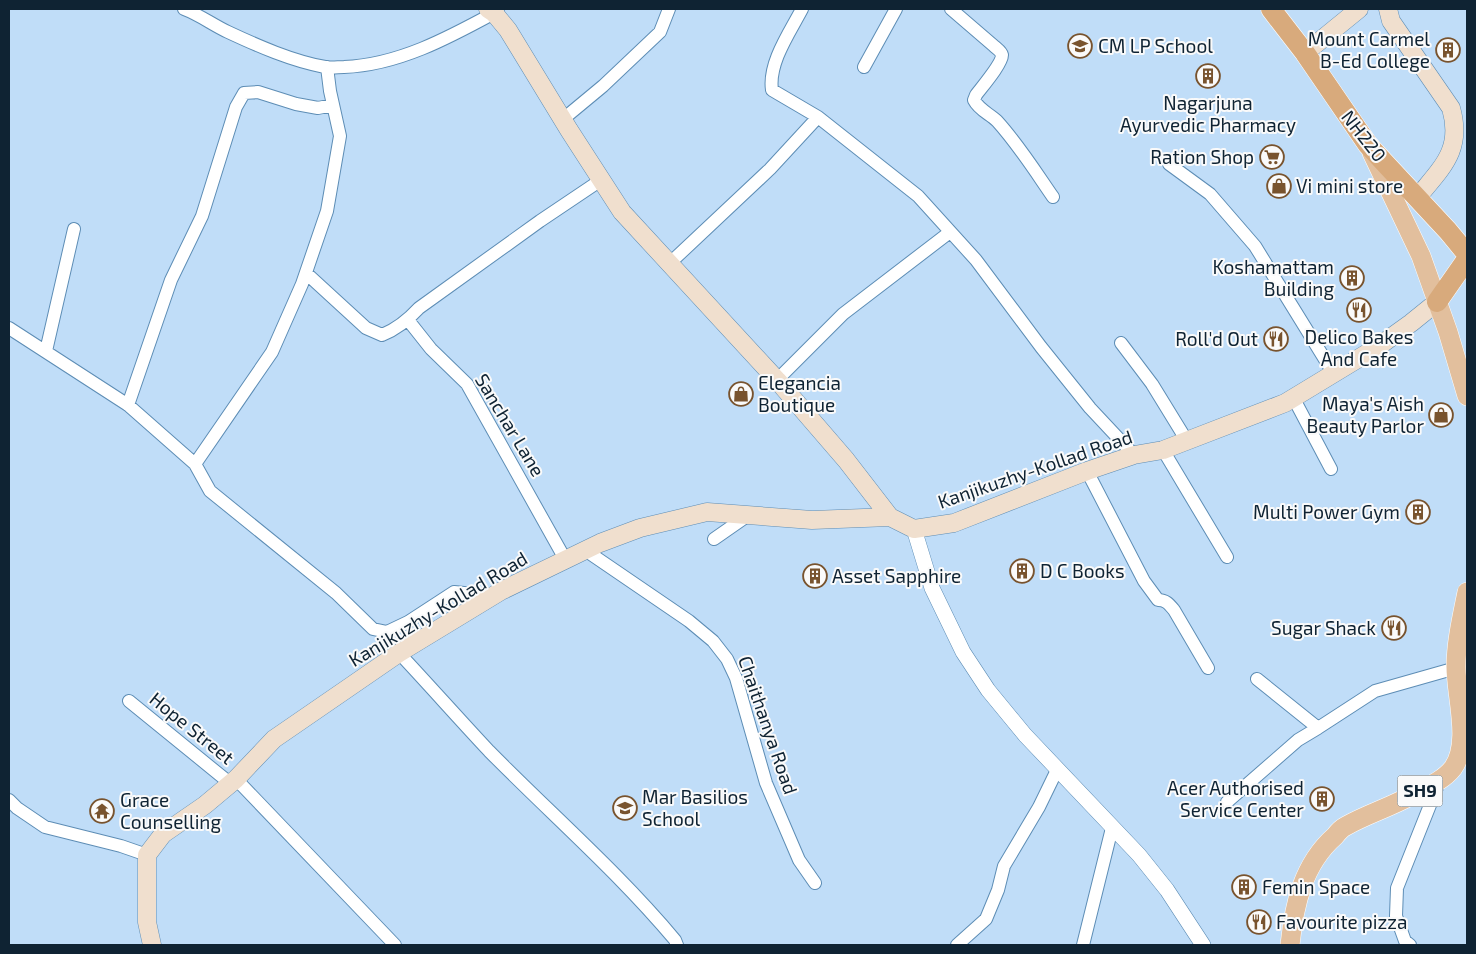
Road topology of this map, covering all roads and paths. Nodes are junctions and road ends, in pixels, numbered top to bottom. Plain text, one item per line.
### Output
1 (184, 9) edge
2 (669, 9) edge
3 (802, 9) edge
4 (896, 9) edge
5 (952, 9) edge
6 (1271, 9) edge
7 (1359, 9) edge
8 (1388, 9) edge
9 (493, 10) edge
10 (1305, 53) junction
11 (327, 67) junction
12 (864, 67) dead end
13 (333, 106) junction
14 (818, 117) junction
15 (562, 120) junction
16 (1368, 145) junction
17 (1169, 164) dead end
18 (601, 180) junction
19 (1053, 196) dead end
20 (1417, 198) junction
21 (74, 228) dead end
22 (950, 232) junction
23 (1467, 254) edge
24 (1467, 259) edge
25 (670, 263) junction
26 (306, 273) junction
27 (1437, 302) junction
28 (408, 320) junction
29 (11, 332) edge
30 (1121, 343) dead end
31 (46, 351) junction
32 (1334, 374) junction
33 (776, 380) junction
34 (1467, 396) edge
35 (1294, 398) junction
36 (128, 405) junction
37 (1187, 441) junction
38 (1163, 450) junction
39 (1134, 455) junction
40 (195, 464) junction
41 (1331, 469) dead end
42 (1087, 471) junction
43 (747, 516) junction
44 (890, 517) junction
45 (914, 529) junction
46 (714, 539) dead end
47 (585, 550) junction
48 (1228, 557) dead end
49 (566, 559) junction
50 (1467, 592) edge
51 (493, 596) junction
52 (399, 653) junction
53 (1208, 668) dead end
54 (1456, 668) junction
55 (1257, 679) dead end
56 (129, 701) dead end
57 (1318, 728) junction
58 (1057, 770) junction
59 (1440, 780) junction
60 (233, 782) junction
61 (9, 800) edge
62 (1227, 802) dead end
63 (1112, 828) junction
64 (147, 855) junction
65 (815, 883) dead end
66 (152, 945) edge
67 (395, 945) edge
68 (678, 945) edge
69 (957, 945) edge
70 (1083, 945) edge
71 (1204, 945) edge
72 (1290, 945) edge
73 (1410, 945) edge

1 - 11 street
2 - 15 street
3 - 14 street
4 - 12 street
5 - 19 street
6 - 10 highway, NH220
7 - 10 main road
8 - 20 main road
9 - 11 street
9 - 15 main road
10 - 16 highway, NH220
11 - 13 street
13 - 26 street
13 - 36 street
14 - 22 street
14 - 25 street
15 - 18 main road
16 - 20 highway, NH220
16 - 27 main road
17 - 32 street
18 - 25 main road
18 - 28 street
20 - 23 highway, NH220
21 - 31 street
22 - 33 street
22 - 39 street
24 - 27 highway
25 - 33 main road
26 - 28 street
26 - 40 street
27 - 32 main road, Kanjikuzhy-Kollad Road
27 - 34 main road
28 - 49 street, Sanchar Lane
29 - 31 street
30 - 37 street
31 - 36 street
32 - 35 main road, Kanjikuzhy-Kollad Road
33 - 44 main road
35 - 37 main road, Kanjikuzhy-Kollad Road
35 - 41 street
36 - 40 street
37 - 38 main road, Kanjikuzhy-Kollad Road
38 - 39 main road, Kanjikuzhy-Kollad Road
38 - 48 street
39 - 42 main road, Kanjikuzhy-Kollad Road
40 - 51 street
42 - 45 main road, Kanjikuzhy-Kollad Road
42 - 53 street
43 - 44 main road, Kanjikuzhy-Kollad Road
43 - 46 street
43 - 47 main road, Kanjikuzhy-Kollad Road
44 - 45 main road, Kanjikuzhy-Kollad Road
45 - 58 street
47 - 49 main road, Kanjikuzhy-Kollad Road
47 - 65 street, Chaithanya Road
49 - 51 main road, Kanjikuzhy-Kollad Road
50 - 54 main road, SH9
51 - 52 main road, Kanjikuzhy-Kollad Road
52 - 60 main road, Kanjikuzhy-Kollad Road
52 - 68 street
54 - 57 street
54 - 59 main road, SH9
55 - 57 street
56 - 60 street, Hope Street
57 - 62 street
58 - 63 street
58 - 69 street
59 - 72 main road, SH9
59 - 73 street
60 - 64 main road, Kanjikuzhy-Kollad Road
60 - 67 street, Hope Street
61 - 64 street
63 - 70 street
63 - 71 street
64 - 66 main road

